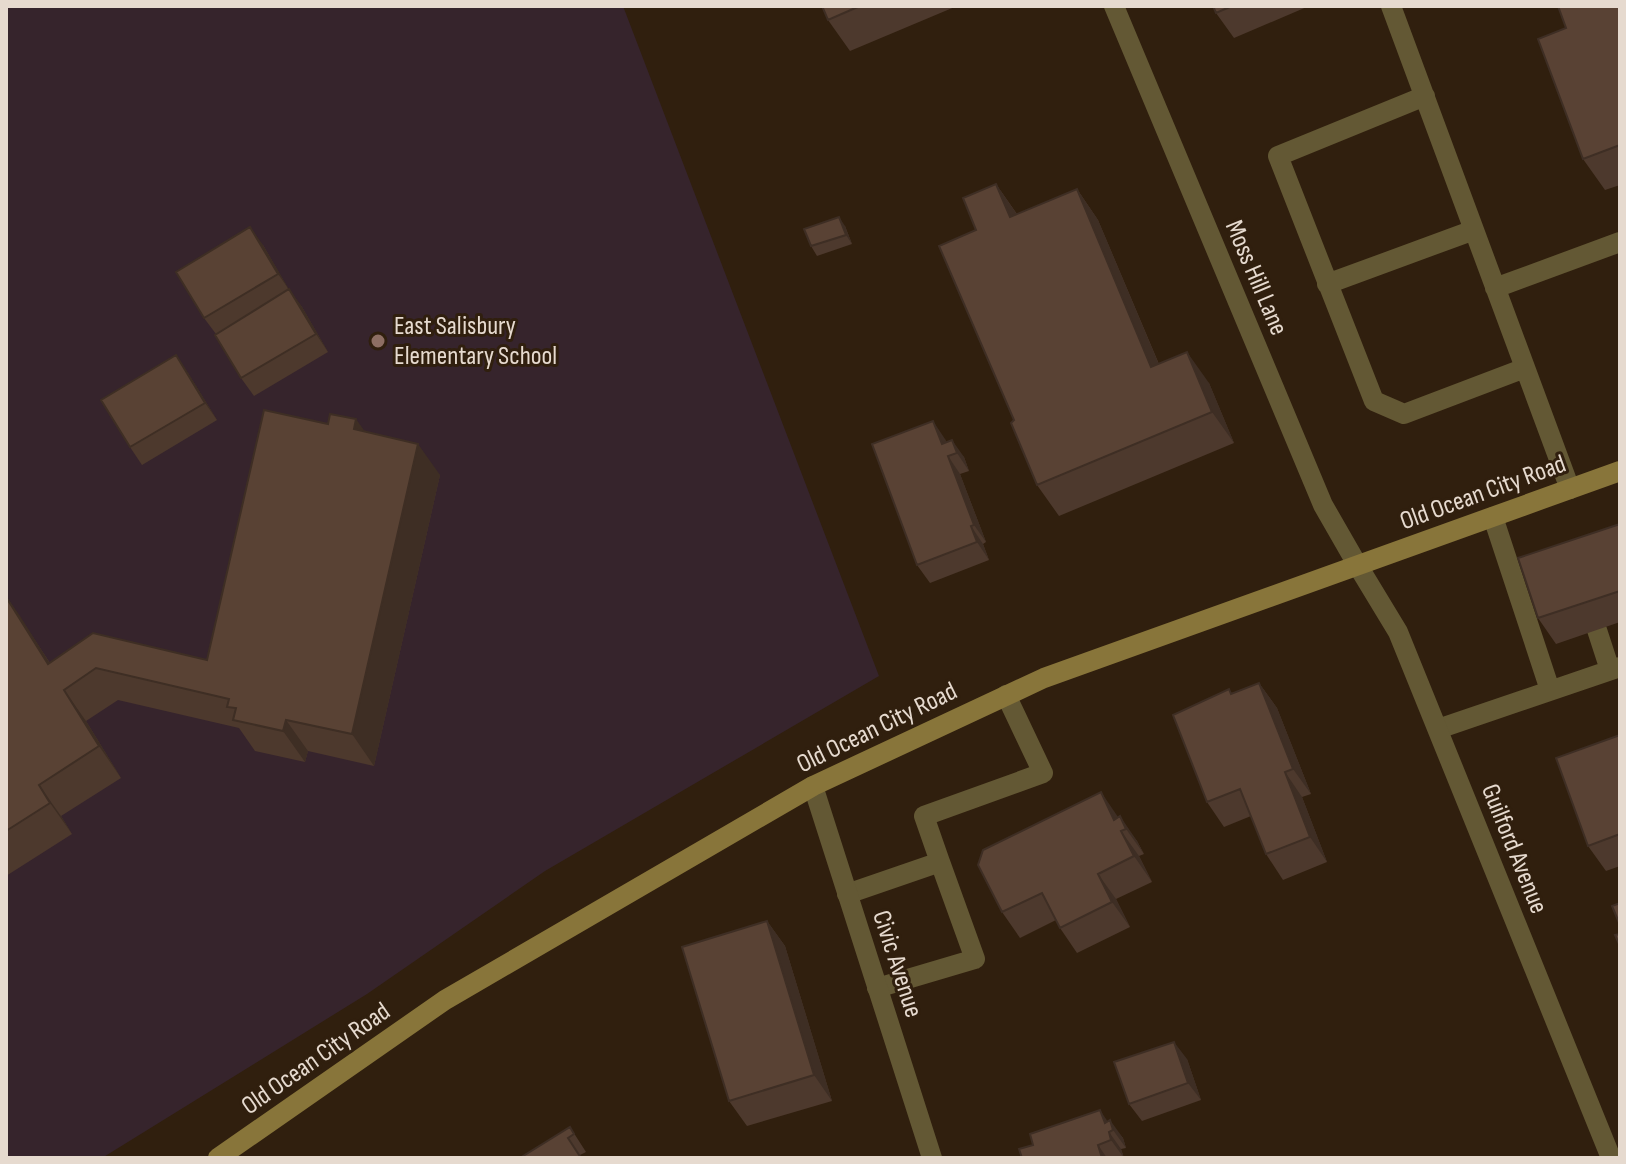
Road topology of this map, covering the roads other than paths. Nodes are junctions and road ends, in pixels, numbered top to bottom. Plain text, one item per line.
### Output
1 (1114, 6) edge
2 (1391, 6) edge
3 (1425, 96) junction
4 (1474, 230) junction
5 (1620, 242) edge
6 (1327, 284) junction
7 (1495, 288) junction
8 (1525, 368) junction
9 (1620, 471) edge
10 (1570, 489) junction
11 (1493, 517) junction
12 (1536, 565) edge
13 (1358, 566) junction
14 (1512, 573) junction
15 (1597, 630) edge
16 (1615, 668) edge
17 (1550, 690) junction
18 (1006, 695) junction
19 (1438, 729) junction
20 (813, 786) junction
21 (940, 862) junction
22 (847, 894) junction
23 (877, 988) junction
24 (228, 1155) edge
25 (932, 1158) edge
26 (1611, 1158) edge

1 - 13 street, Moss Hill Lane
2 - 3 street
3 - 4 street
3 - 6 street
4 - 6 street
4 - 7 street
5 - 7 street
6 - 8 street
7 - 8 street
8 - 10 street
9 - 10 main road, Old Ocean City Road
10 - 11 main road, Old Ocean City Road
11 - 13 main road, Old Ocean City Road
11 - 14 street
12 - 14 street
13 - 18 main road, Old Ocean City Road
13 - 19 street, Guilford Avenue
14 - 17 street
15 - 16 street
16 - 17 street
17 - 19 street
18 - 20 main road, Old Ocean City Road
18 - 21 street
19 - 26 street, Guilford Avenue
20 - 22 street, Civic Avenue
20 - 24 main road, Old Ocean City Road
21 - 22 street
21 - 23 street
22 - 23 street, Civic Avenue
23 - 25 street, Civic Avenue

